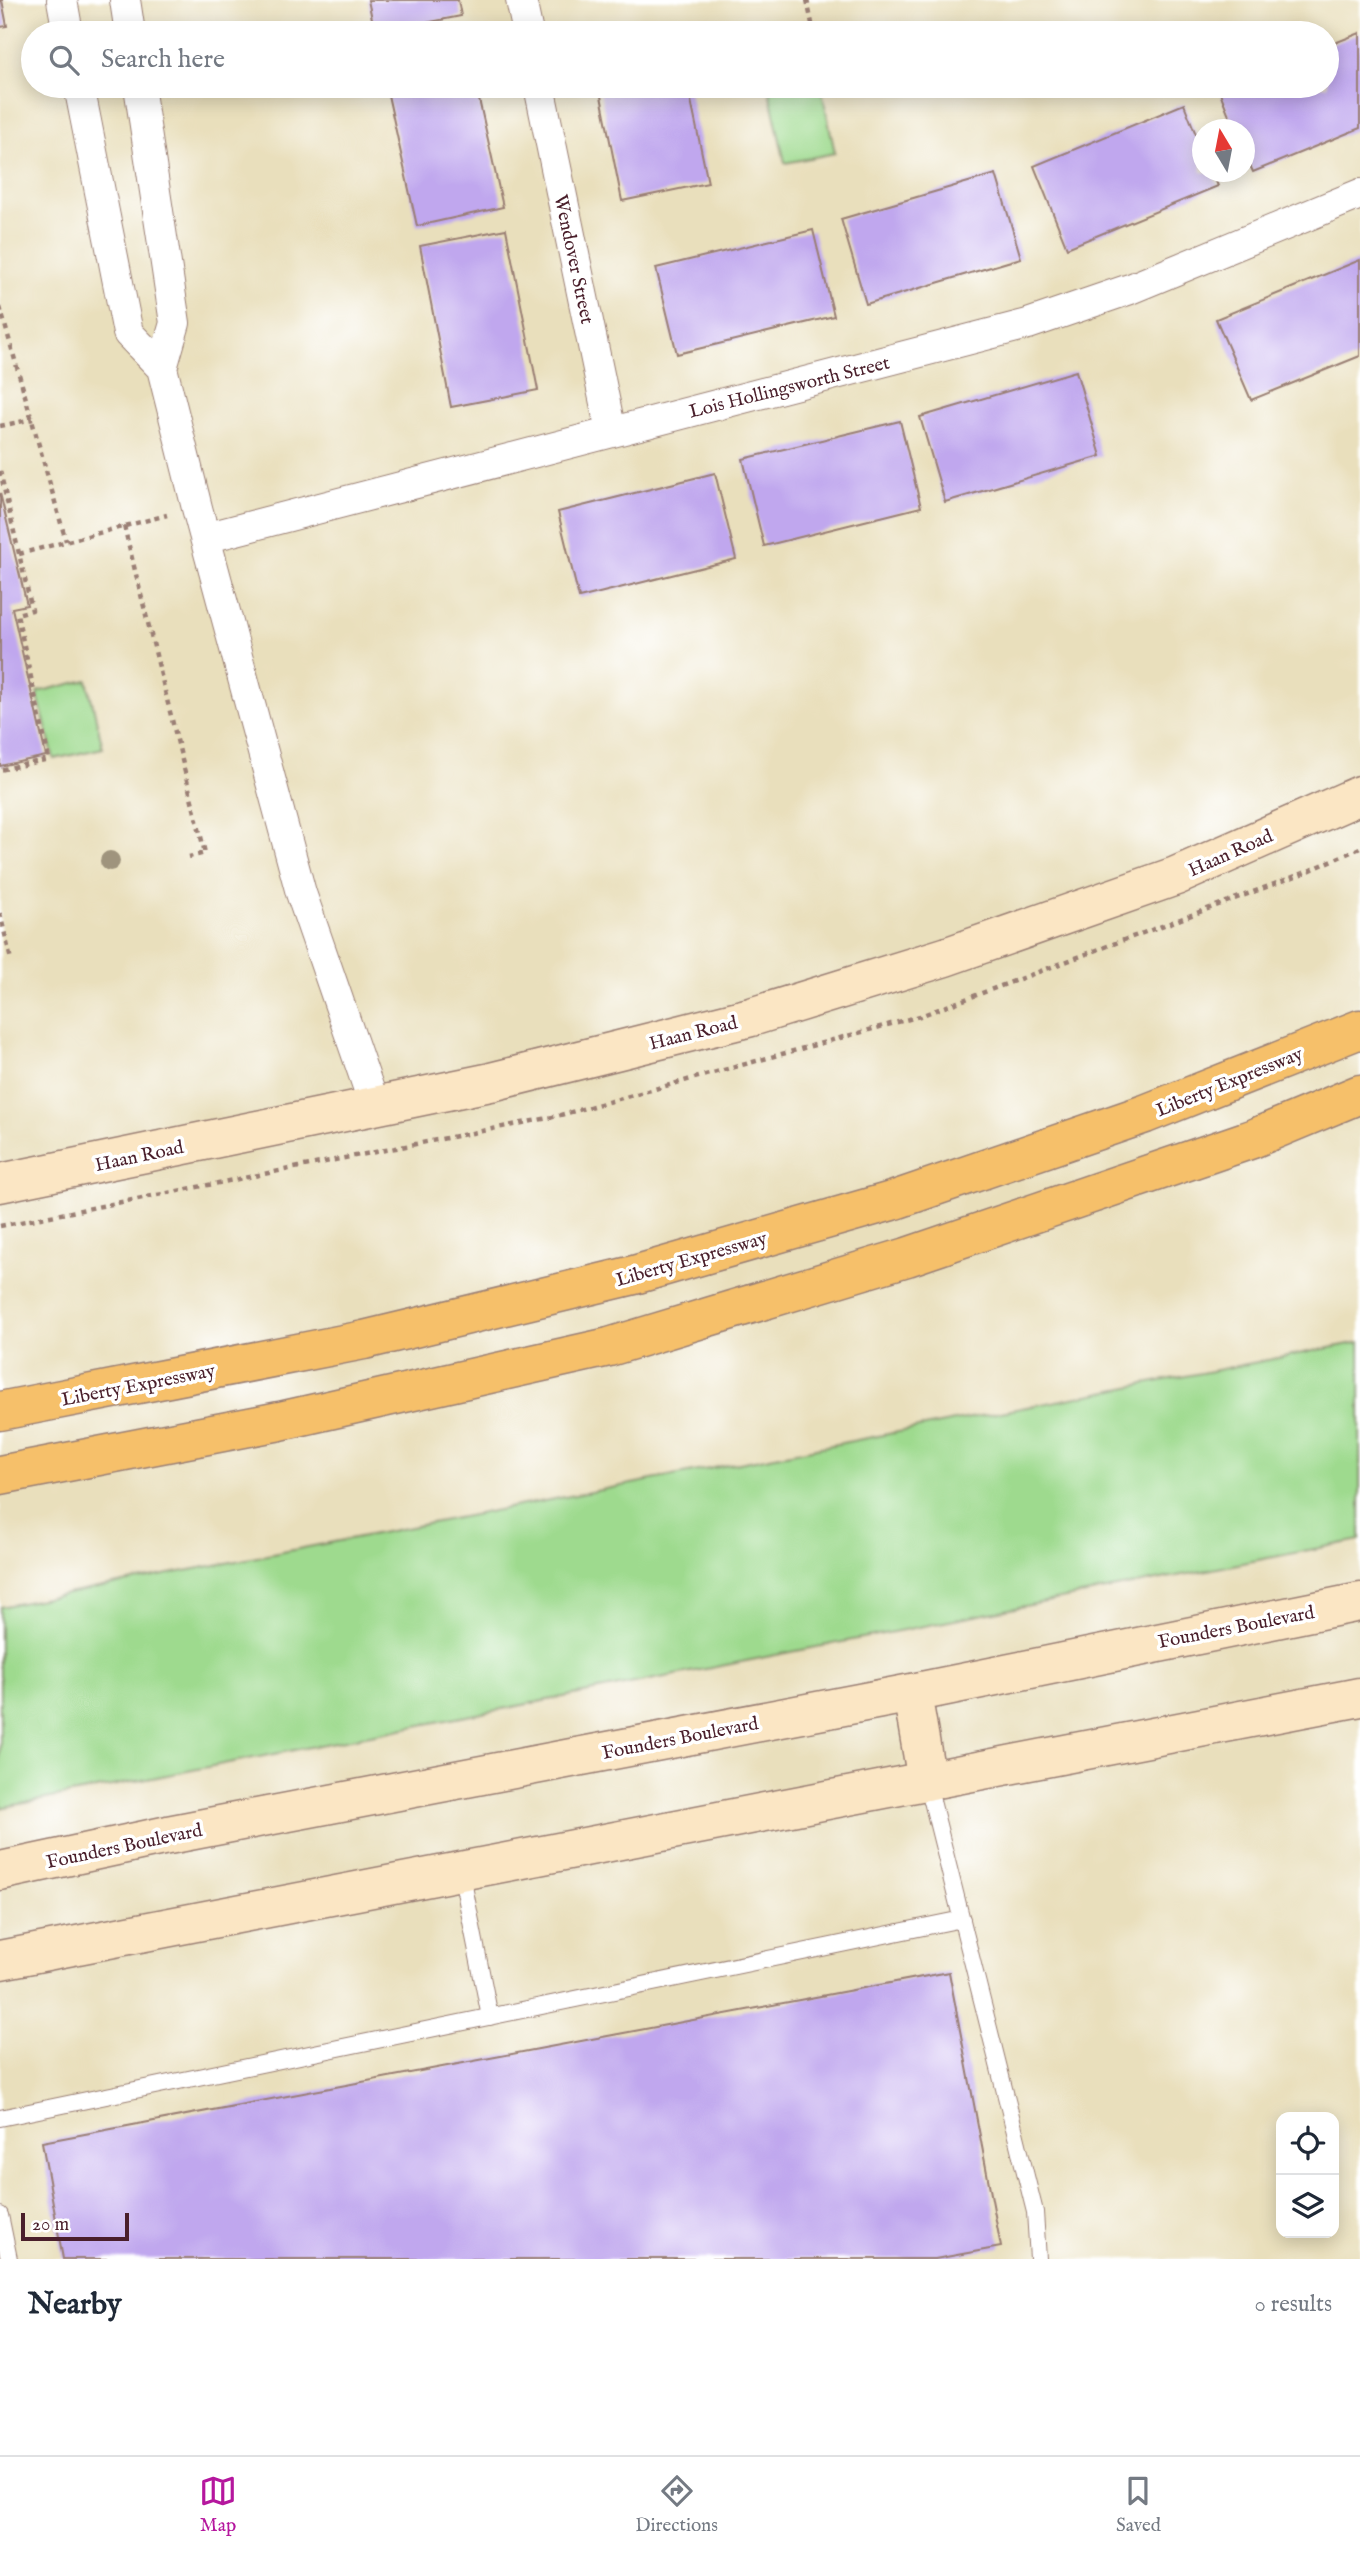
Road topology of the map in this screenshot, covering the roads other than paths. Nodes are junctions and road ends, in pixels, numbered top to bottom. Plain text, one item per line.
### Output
1 (62, 0) edge
2 (125, 0) edge
3 (521, 0) edge
4 (66, 21) edge
5 (128, 21) edge
6 (525, 21) edge
7 (81, 98) edge
8 (141, 98) edge
9 (541, 98) edge
10 (1360, 194) edge
11 (162, 368) junction
12 (611, 432) junction
13 (205, 538) junction
14 (1360, 795) edge
15 (1360, 1029) edge
16 (1360, 1094) edge
17 (375, 1107) junction
18 (0, 1183) edge
19 (0, 1411) edge
20 (0, 1475) edge
21 (1360, 1602) edge
22 (912, 1693) junction
23 (1360, 1697) edge
24 (927, 1781) junction
25 (461, 1870) junction
26 (0, 1871) edge
27 (962, 1919) junction
28 (0, 1960) edge
29 (490, 2017) junction
30 (0, 2118) edge
31 (0, 2215) edge
32 (9, 2259) edge
33 (1038, 2259) edge

1 - 4 street
2 - 5 street
3 - 6 street
7 - 11 street
8 - 11 street
9 - 12 street, Wendover Street
10 - 12 street, Lois Hollingsworth Street
11 - 13 street
12 - 13 street, Lois Hollingsworth Street
13 - 17 street
14 - 17 street, Haan Road
15 - 19 highway, Liberty Expressway
16 - 20 highway
17 - 18 street, Haan Road
21 - 22 street, Founders Boulevard
22 - 24 street
22 - 26 street, Founders Boulevard
23 - 24 street
24 - 25 street
24 - 27 lane
25 - 28 street
25 - 29 lane
27 - 29 lane
27 - 33 lane
29 - 30 lane
31 - 32 lane

